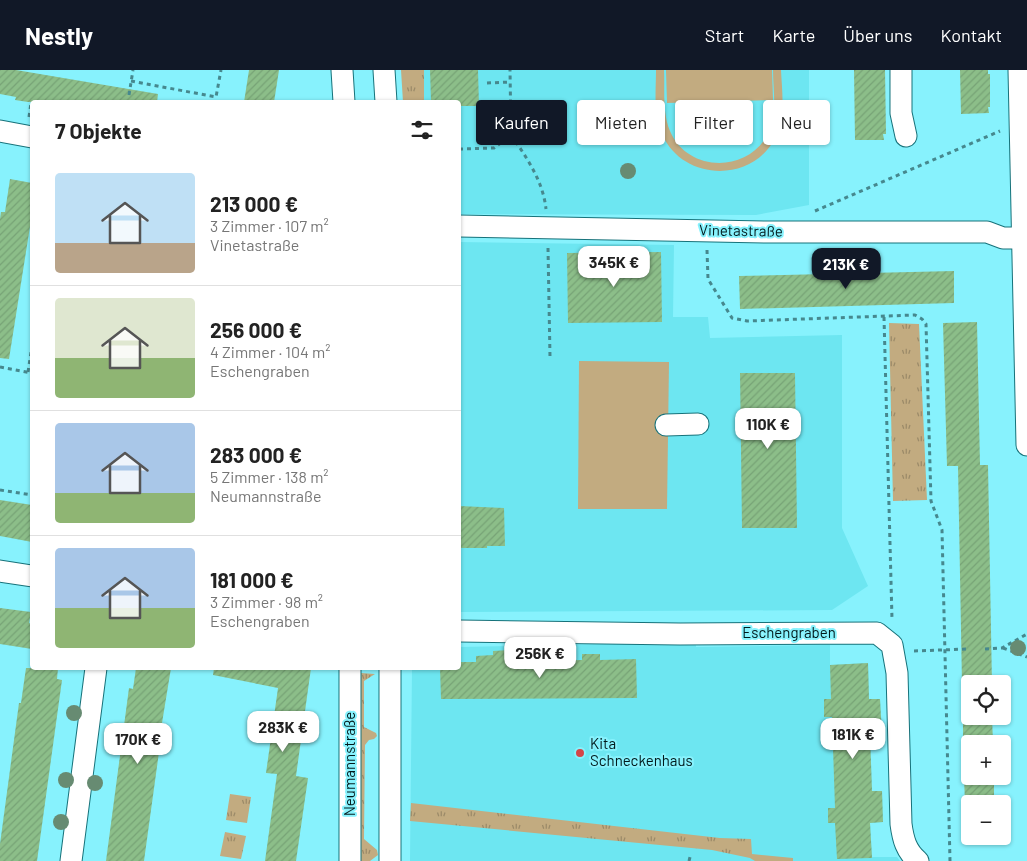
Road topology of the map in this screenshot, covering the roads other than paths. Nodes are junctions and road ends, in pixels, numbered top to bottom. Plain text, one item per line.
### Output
1 (342, 70) edge
2 (384, 70) edge
3 (901, 70) edge
4 (1019, 70) edge
5 (344, 100) edge
6 (386, 100) edge
7 (0, 131) edge
8 (906, 136) dead end
9 (30, 137) edge
10 (461, 226) edge
11 (1022, 238) junction
12 (698, 424) dead end
13 (666, 425) dead end
14 (1027, 446) edge
15 (0, 570) edge
16 (30, 576) edge
17 (461, 631) edge
18 (96, 670) edge
19 (350, 670) edge
20 (390, 670) edge
21 (71, 861) edge
22 (350, 861) edge
23 (390, 861) edge
24 (918, 861) edge

1 - 5 street
2 - 6 street
3 - 8 street
4 - 11 street
7 - 9 street
10 - 11 street, Vinetastraße
11 - 14 street
12 - 13 street
15 - 16 street
17 - 24 street, Eschengraben
18 - 21 street
19 - 22 street, Neumannstraße
20 - 23 street

